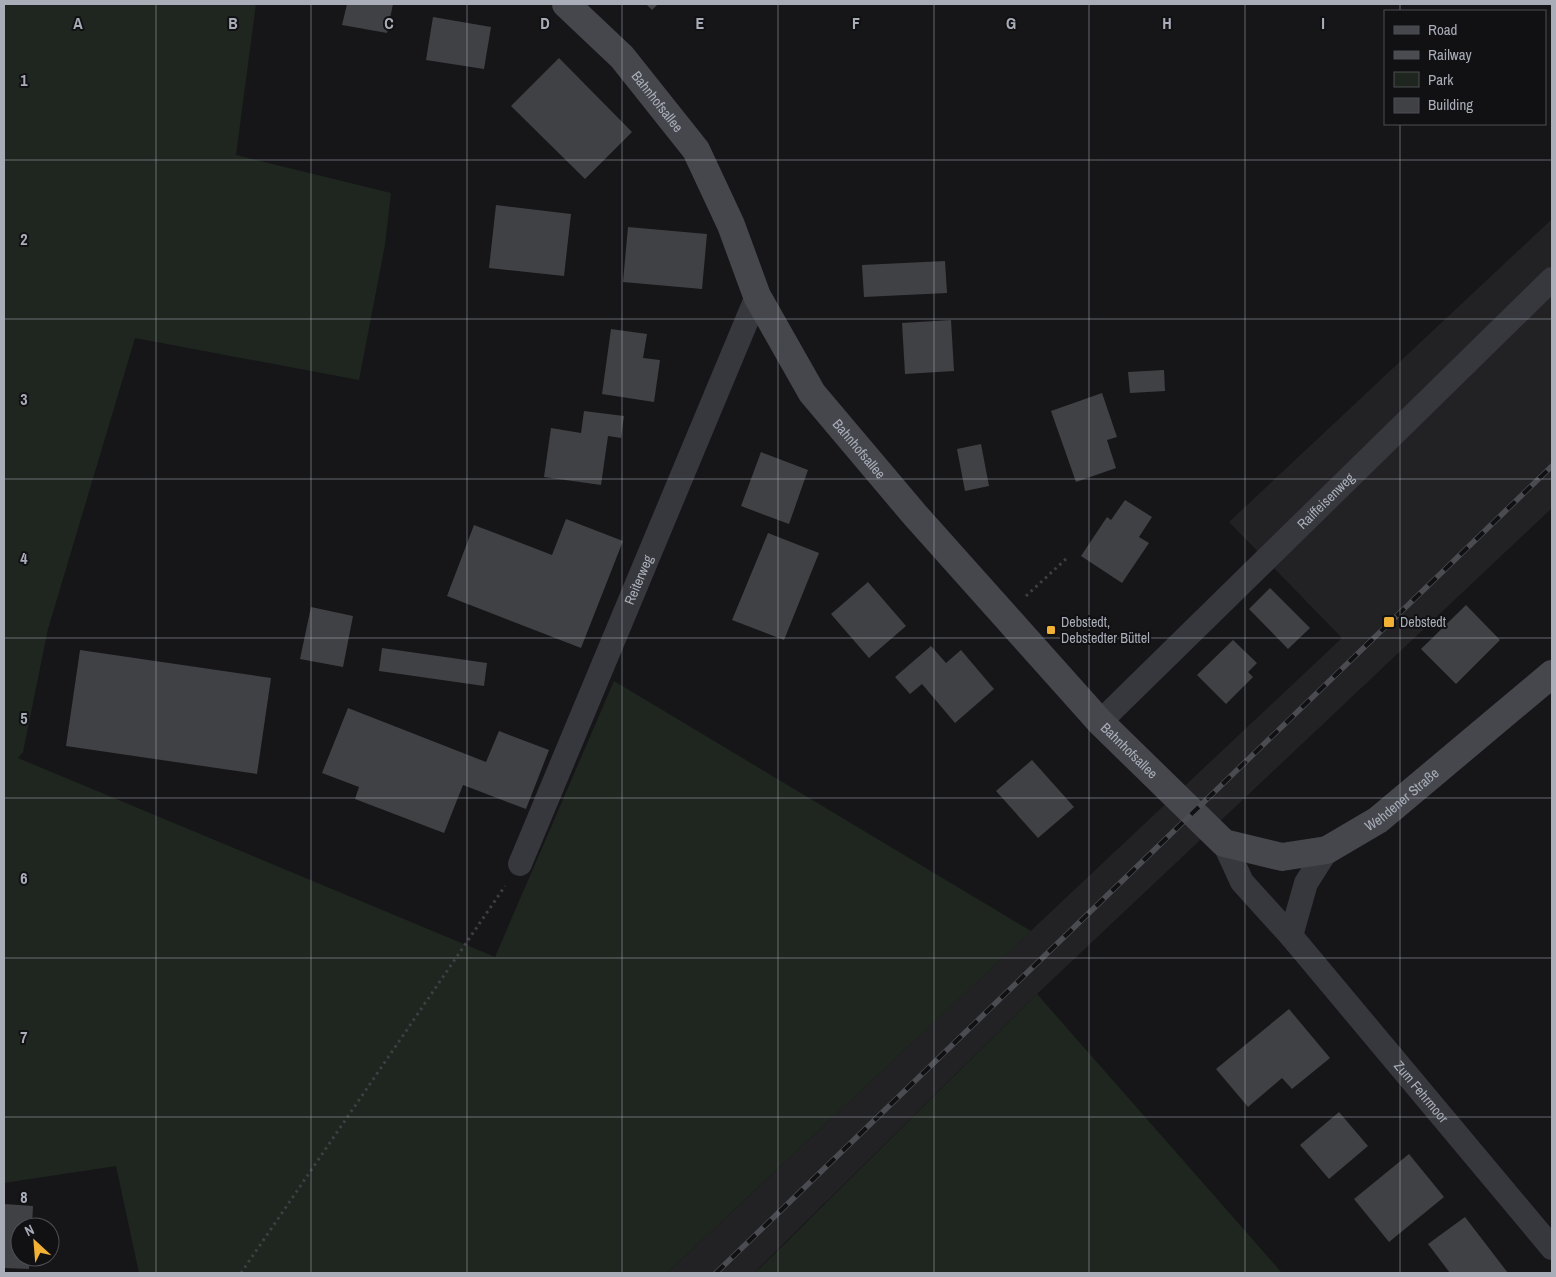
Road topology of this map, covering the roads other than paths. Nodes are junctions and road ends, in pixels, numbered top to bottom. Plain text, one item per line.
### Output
1 (566, 4) edge
2 (1552, 279) edge
3 (757, 296) junction
4 (1552, 674) edge
5 (1100, 722) junction
6 (1224, 843) junction
7 (1327, 850) junction
8 (520, 864) road end
9 (1291, 936) junction
10 (1552, 1248) edge

1 - 3 street, Bahnhofsallee
2 - 5 street, Raiffeisenweg
3 - 5 street, Bahnhofsallee
3 - 8 street, Reiterweg
4 - 7 street, Wehdener Straße
5 - 6 street, Bahnhofsallee
6 - 7 street, Wehdener Straße
6 - 9 street, Zum Fehrmoor
7 - 9 street
9 - 10 street, Zum Fehrmoor

